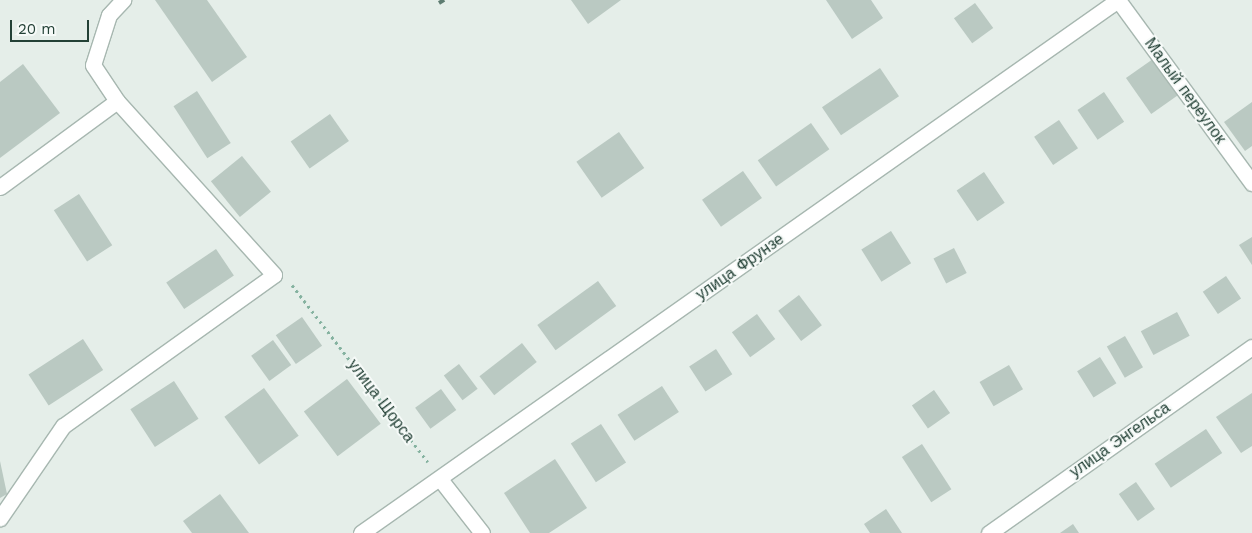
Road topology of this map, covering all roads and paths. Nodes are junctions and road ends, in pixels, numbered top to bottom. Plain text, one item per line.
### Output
1 (122, 0) edge
2 (1118, 0) edge
3 (117, 101) junction
4 (1252, 182) edge
5 (0, 187) edge
6 (274, 275) junction
7 (1252, 348) edge
8 (440, 478) junction
9 (0, 518) edge
10 (361, 533) edge
11 (482, 533) edge
12 (989, 533) edge

1 - 3 street
2 - 4 street, Малый переулок
2 - 8 street, улица Фрунзе
3 - 5 street
3 - 6 street
6 - 8 path, улица Щорса
6 - 9 street
7 - 12 street, улица Энгельса
8 - 10 street, улица Фрунзе
8 - 11 street

